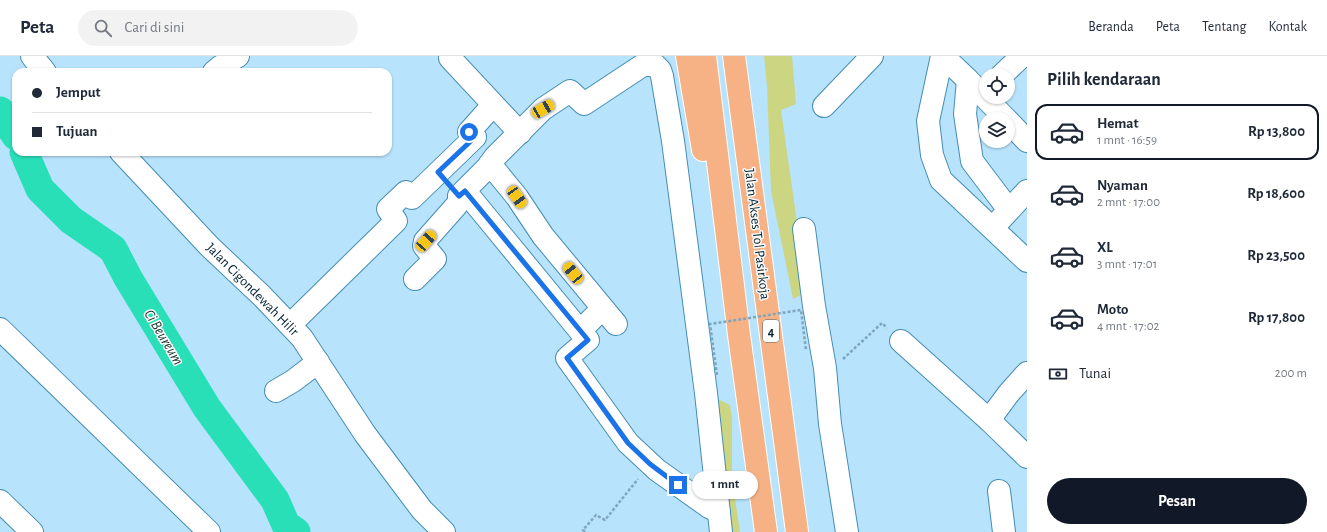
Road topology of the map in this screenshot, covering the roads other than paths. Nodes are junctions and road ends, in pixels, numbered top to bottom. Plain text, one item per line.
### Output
1 (32, 56) edge
2 (238, 56) edge
3 (687, 56) edge
4 (705, 56) edge
5 (734, 56) edge
6 (738, 56) edge
7 (872, 56) edge
8 (943, 56) edge
9 (1022, 56) edge
10 (450, 58) dead end
11 (42, 68) edge
12 (219, 68) edge
13 (1009, 68) edge
14 (968, 80) junction
15 (979, 89) edge
16 (993, 104) edge
17 (493, 105) junction
18 (824, 106) dead end
19 (1000, 112) edge
20 (1015, 128) edge
21 (745, 130) junction
22 (520, 133) junction
23 (1027, 141) edge
24 (128, 156) edge
25 (490, 164) junction
26 (438, 172) junction
27 (1027, 191) edge
28 (462, 194) junction
29 (1009, 210) junction
30 (992, 228) junction
31 (804, 229) dead end
32 (1027, 261) edge
33 (415, 279) dead end
34 (290, 325) junction
35 (0, 329) edge
36 (580, 331) junction
37 (740, 335) junction
38 (900, 341) road end
39 (318, 362) junction
40 (1027, 373) edge
41 (276, 391) dead end
42 (989, 420) junction
43 (1027, 457) edge
44 (999, 491) dead end
45 (0, 501) edge
46 (720, 522) edge
47 (32, 532) edge
48 (209, 532) edge
49 (444, 532) edge
50 (766, 532) edge
51 (797, 532) edge
52 (847, 532) edge
53 (1004, 532) edge

1 - 11 street
2 - 12 street
3 - 37 highway
4 - 37 highway
5 - 21 highway, Jalan Akses Tol Pasirkoja / 4
6 - 21 highway
7 - 18 street
8 - 14 street
8 - 30 street
9 - 13 street
10 - 17 street
14 - 15 street
14 - 29 street
16 - 19 street
17 - 22 street
17 - 26 street
20 - 23 street
21 - 51 highway, Jalan Akses Tol Pasirkoja / 4
22 - 25 street
22 - 46 street
24 - 34 street, Jalan Cigondewah Hilir
25 - 28 street
25 - 36 street
26 - 28 street
26 - 34 street
27 - 29 street
28 - 33 street
28 - 36 street
29 - 30 street
30 - 32 street
31 - 52 street
34 - 39 street, Jalan Cigondewah Hilir
35 - 48 street
36 - 46 street
37 - 50 highway
38 - 42 street
39 - 41 street
39 - 49 street, Jalan Cigondewah Hilir
40 - 42 street
42 - 43 street
44 - 53 street
45 - 47 street

